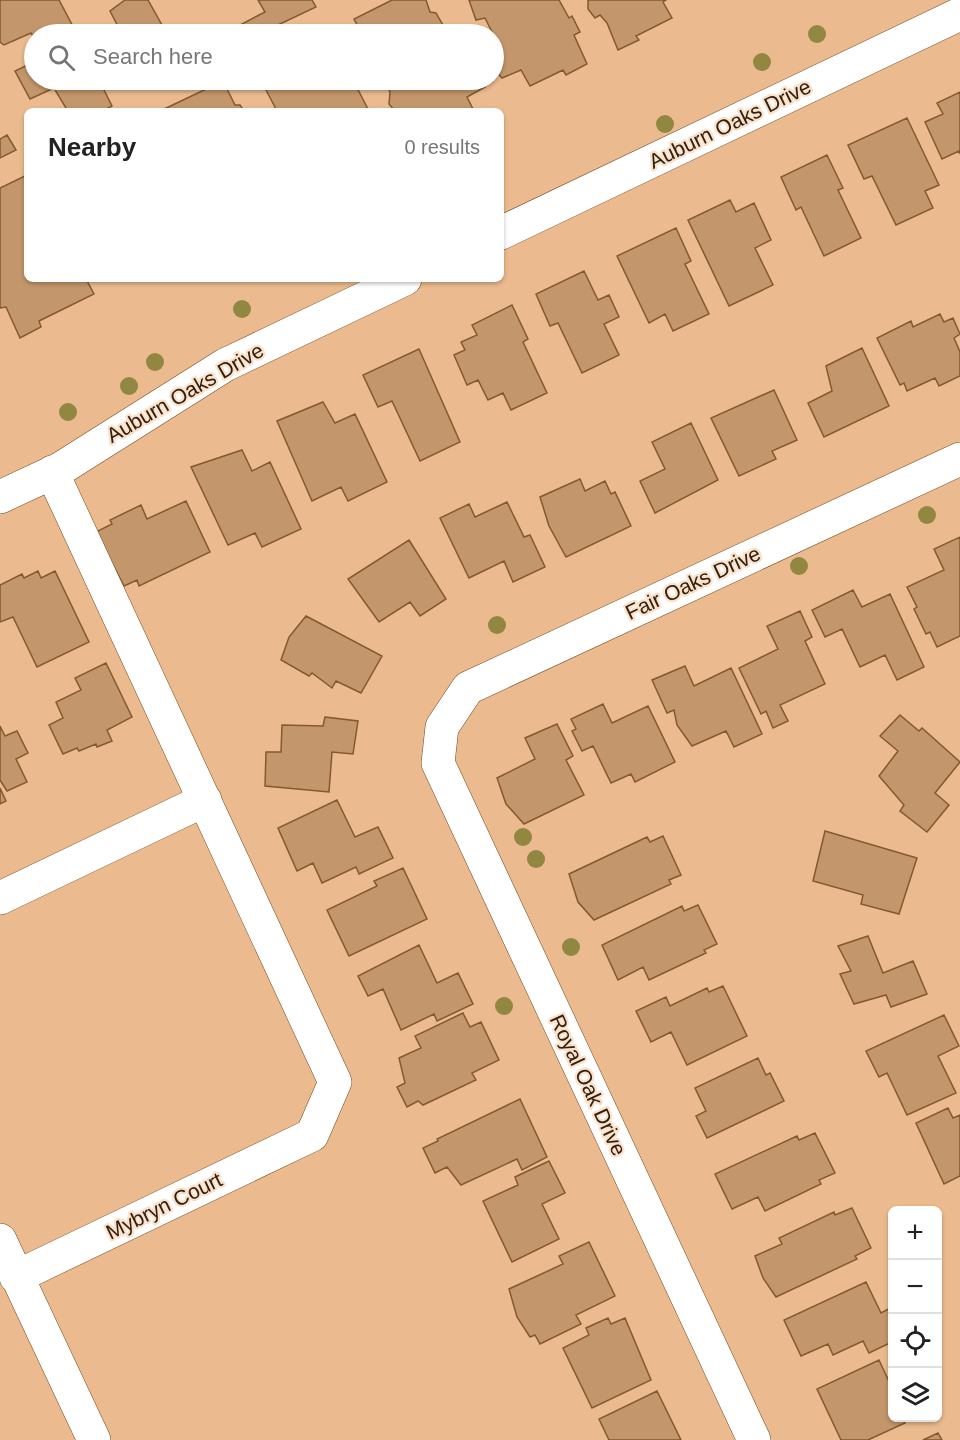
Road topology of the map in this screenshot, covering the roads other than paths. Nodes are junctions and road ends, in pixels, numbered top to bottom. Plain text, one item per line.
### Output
1 (960, 14) edge
2 (504, 232) edge
3 (399, 282) edge
4 (960, 459) edge
5 (52, 472) junction
6 (0, 497) edge
7 (442, 727) joint
8 (205, 800) junction
9 (0, 898) edge
10 (0, 1240) edge
11 (16, 1277) junction
12 (94, 1440) edge
13 (754, 1440) edge

1 - 2 street, Auburn Oaks Drive
3 - 5 street, Auburn Oaks Drive
4 - 7 street, Fair Oaks Drive
5 - 6 street, Auburn Oaks Drive
5 - 8 street
7 - 13 street, Royal Oak Drive
8 - 9 street
8 - 11 street, Mybryn Court
10 - 11 street
11 - 12 street

